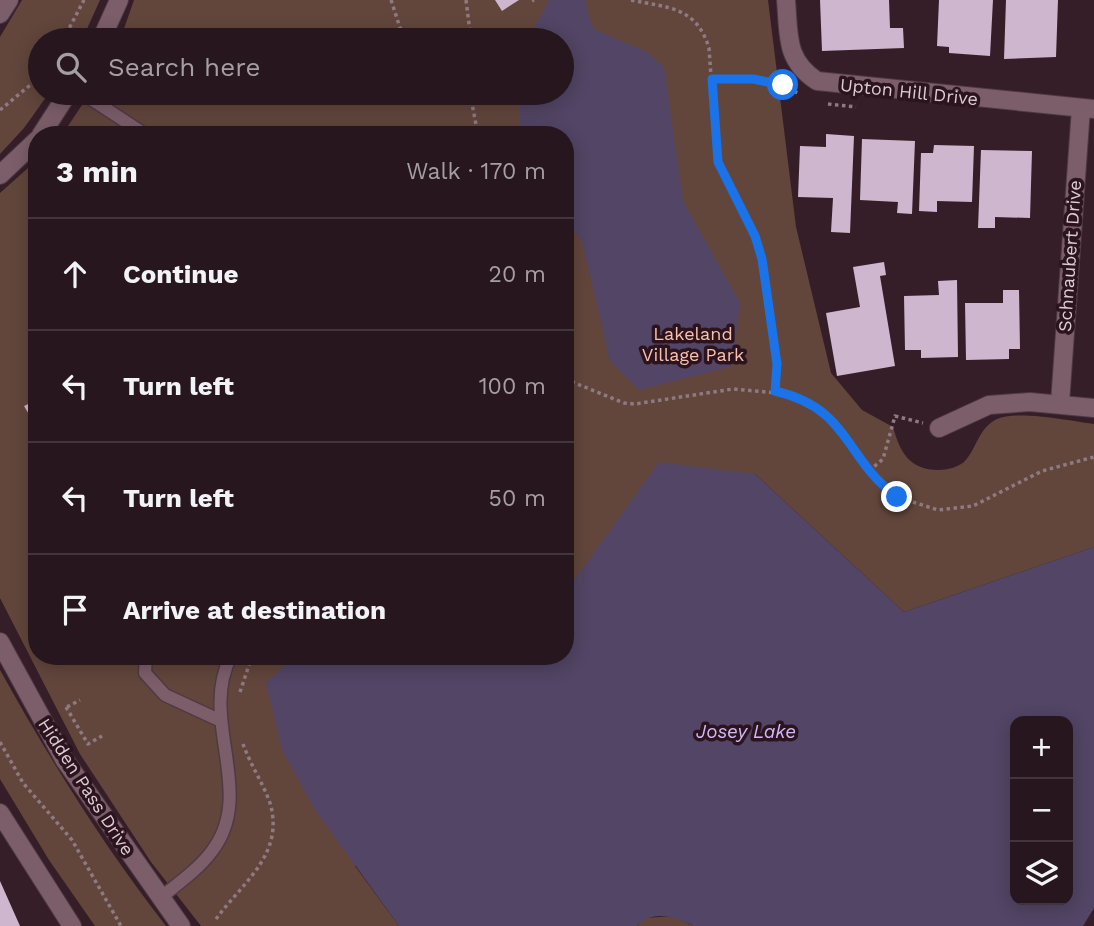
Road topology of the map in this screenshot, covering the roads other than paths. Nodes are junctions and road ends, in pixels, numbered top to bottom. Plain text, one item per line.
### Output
1 (9, 0) edge
2 (119, 0) edge
3 (786, 0) edge
4 (0, 14) edge
5 (106, 28) edge
6 (60, 105) edge
7 (100, 105) edge
8 (1088, 109) edge
9 (47, 126) edge
10 (132, 126) edge
11 (28, 149) edge
12 (0, 175) edge
13 (1060, 403) junction
14 (1094, 408) edge
15 (939, 428) road end
16 (0, 642) edge
17 (145, 665) edge
18 (228, 665) edge
19 (219, 720) junction
20 (0, 813) edge
21 (159, 899) junction
22 (72, 926) edge
23 (181, 926) edge

1 - 4 street
2 - 5 street
3 - 8 street, Upton Hill Drive
6 - 9 street
7 - 10 lane
8 - 13 street, Schnaubert Drive
11 - 12 street
13 - 14 street
13 - 15 street
16 - 21 street, Hidden Pass Drive
17 - 19 lane
18 - 19 lane
19 - 21 lane
20 - 22 street
21 - 23 street, Hidden Pass Drive

